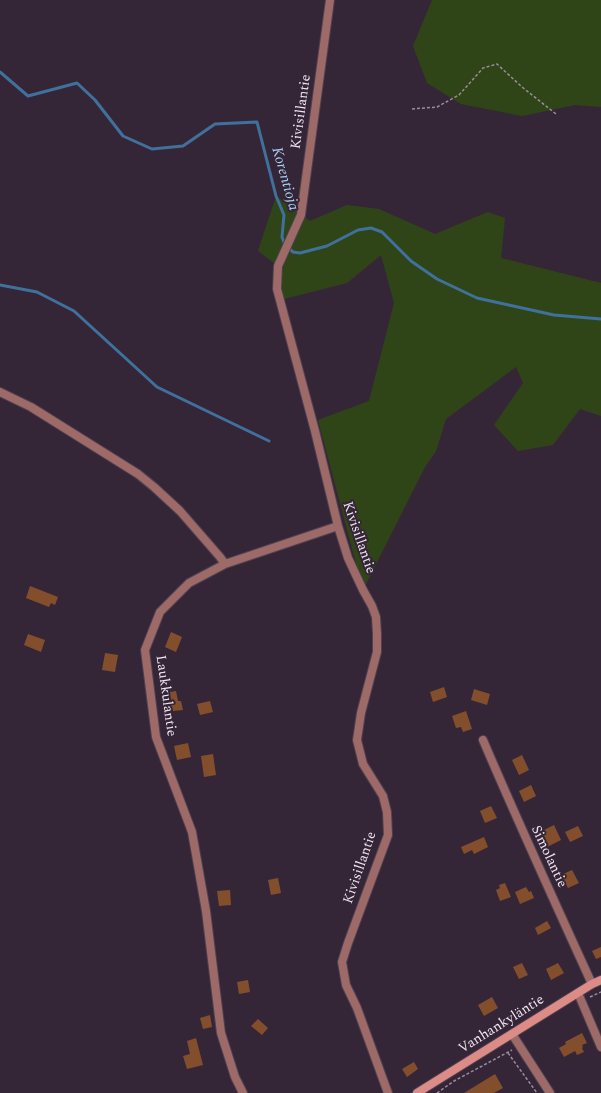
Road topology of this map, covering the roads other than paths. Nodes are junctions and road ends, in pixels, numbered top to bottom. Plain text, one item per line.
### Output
1 (330, 0) edge
2 (0, 392) edge
3 (338, 526) junction
4 (225, 564) junction
5 (483, 740) dead end
6 (601, 980) edge
7 (592, 984) junction
8 (578, 993) junction
9 (512, 1034) junction
10 (601, 1047) edge
11 (243, 1093) edge
12 (388, 1093) edge
13 (417, 1093) edge
14 (550, 1093) edge

1 - 3 street, Kivisillantie
2 - 4 street
3 - 4 street, Laukkulantie
3 - 12 street, Kivisillantie
4 - 11 street, Laukkulantie
5 - 7 street, Simolantie
6 - 7 street, Vanhankyläntie
7 - 8 street, Vanhankyläntie
8 - 9 street, Vanhankyläntie
8 - 10 street
9 - 13 street, Vanhankyläntie
9 - 14 street

